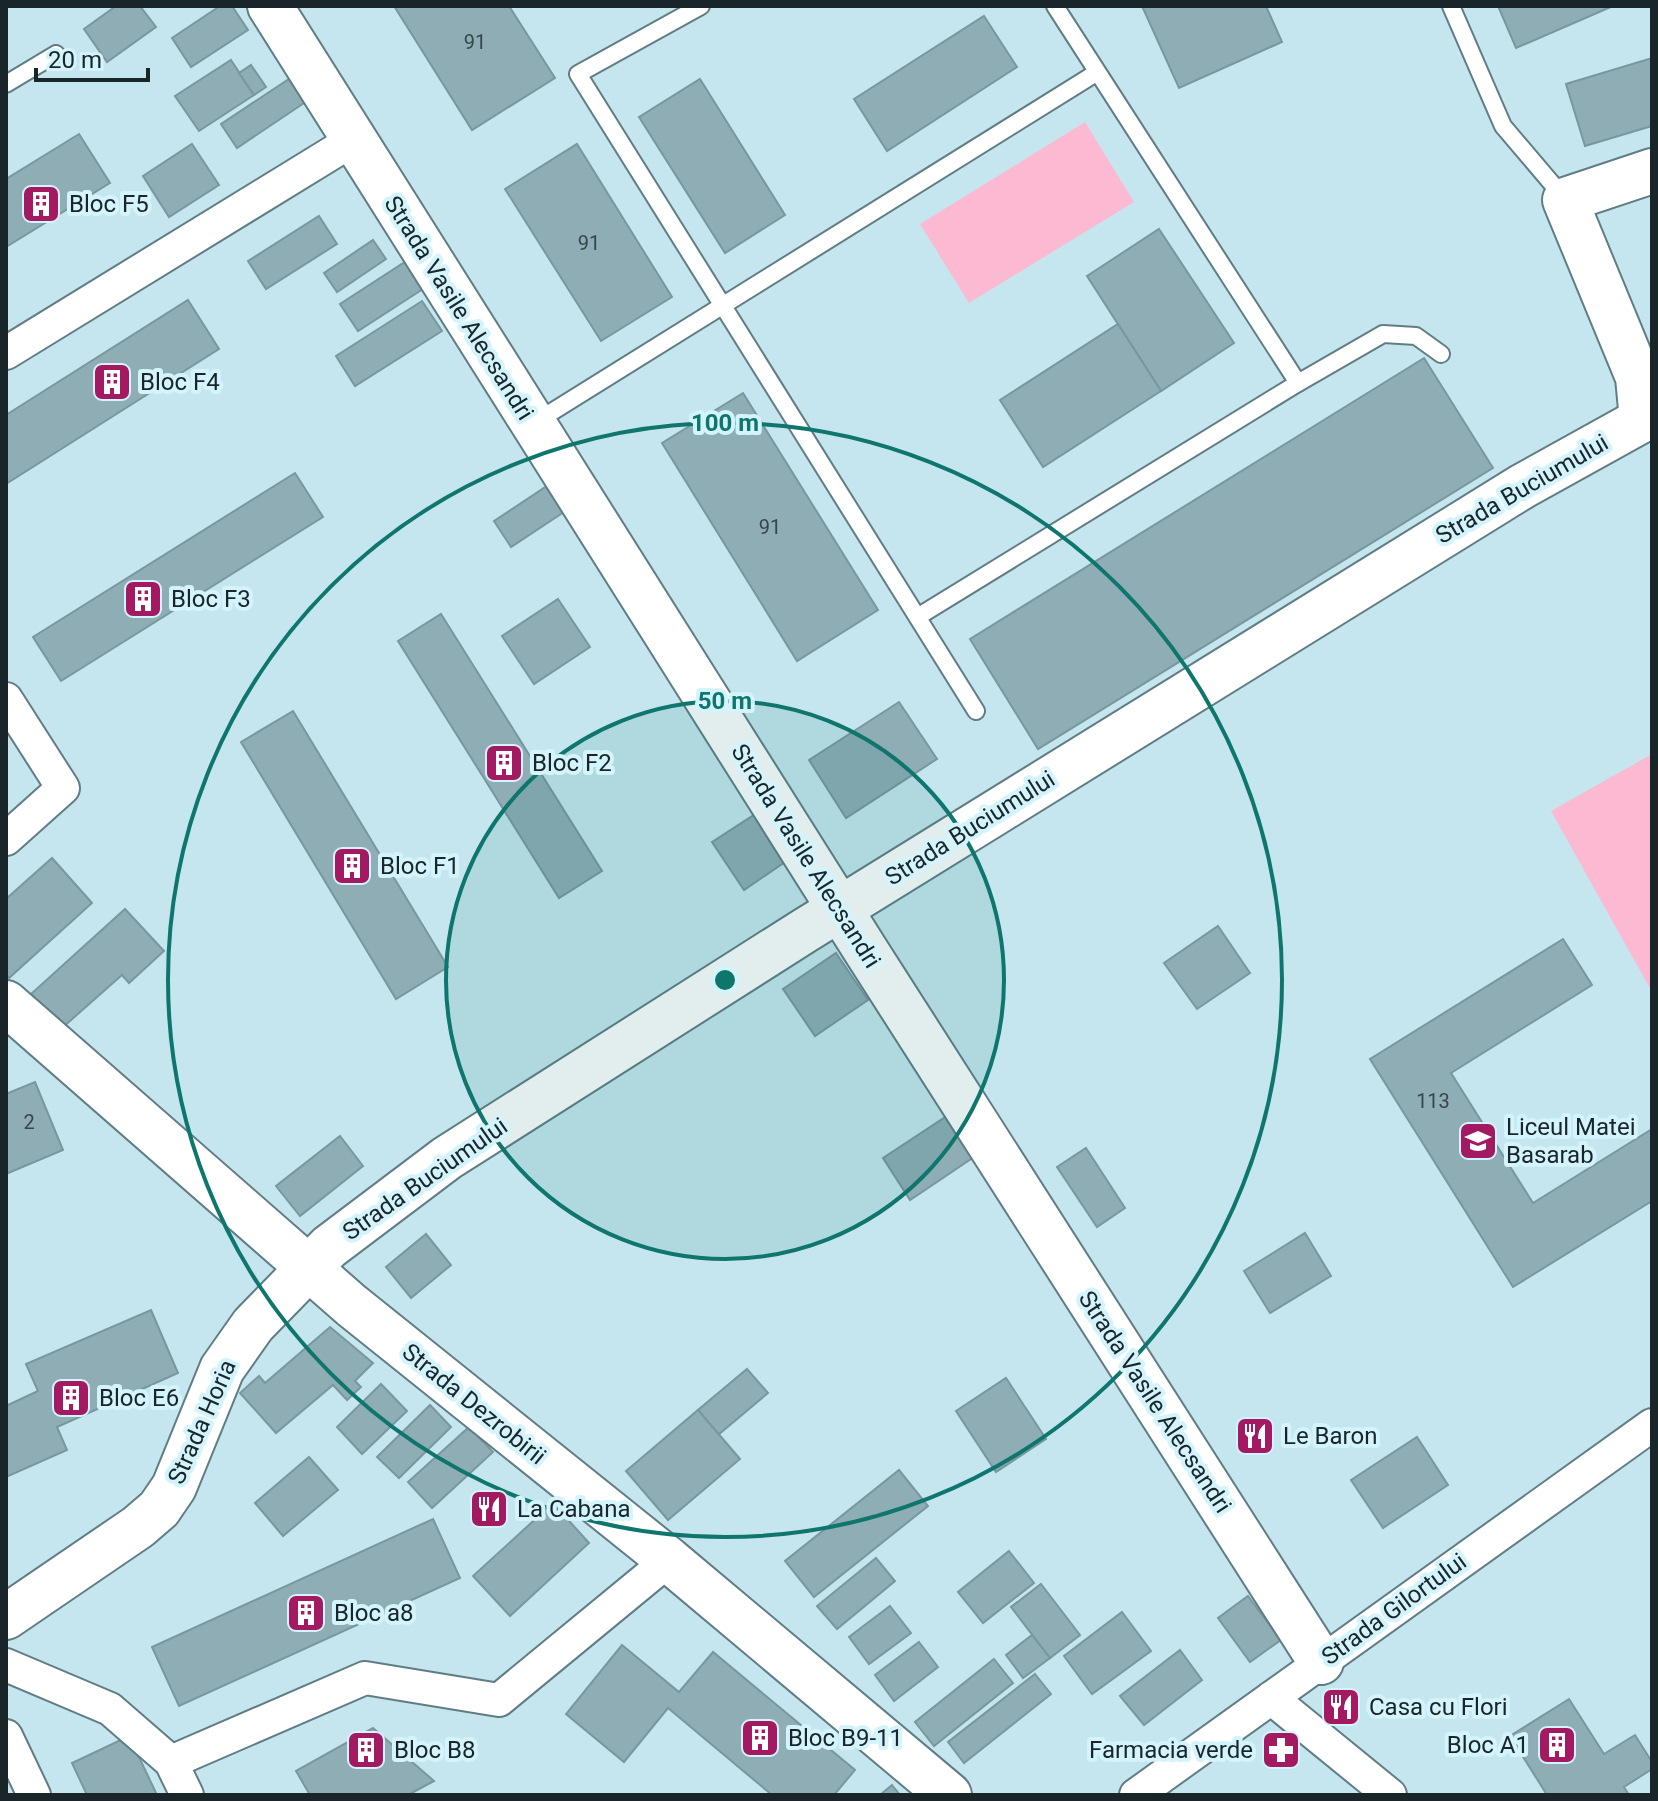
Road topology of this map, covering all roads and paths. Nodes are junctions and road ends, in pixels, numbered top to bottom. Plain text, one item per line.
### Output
1 (270, 6) edge
2 (701, 6) edge
3 (1055, 6) edge
4 (1451, 6) edge
5 (56, 54) dead end
6 (1096, 73) junction
7 (6, 84) edge
8 (353, 140) junction
9 (1652, 171) edge
10 (1565, 200) junction
11 (723, 305) junction
12 (6, 353) edge
13 (1441, 354) dead end
14 (1298, 383) junction
15 (1647, 419) edge
16 (533, 424) junction
17 (919, 616) junction
18 (6, 699) edge
19 (976, 711) dead end
20 (6, 839) edge
21 (839, 909) junction
22 (6, 1003) edge
23 (307, 1268) junction
24 (1652, 1425) edge
25 (669, 1560) junction
26 (6, 1617) edge
27 (1321, 1662) junction
28 (6, 1665) edge
29 (1271, 1698) junction
30 (6, 1736) edge
31 (171, 1762) junction
32 (34, 1795) edge
33 (187, 1795) edge
34 (949, 1795) edge
35 (1136, 1795) edge
36 (1390, 1795) edge

1 - 8 street, Strada Vasile Alecsandri
2 - 11 lane
3 - 6 lane
4 - 10 lane
5 - 7 lane
6 - 11 lane
6 - 14 lane
8 - 12 street
8 - 16 street, Strada Vasile Alecsandri
9 - 10 street
10 - 15 street
11 - 16 lane
11 - 17 lane
13 - 14 lane
14 - 17 lane
15 - 21 street, Strada Buciumului
16 - 21 street, Strada Vasile Alecsandri
17 - 19 lane
18 - 20 street
21 - 23 street, Strada Buciumului
21 - 27 street, Strada Vasile Alecsandri
22 - 23 street, Strada Dezrobirii
23 - 25 street, Strada Dezrobirii
23 - 26 street, Strada Horia
24 - 27 street, Strada Gilortului
25 - 31 street
25 - 34 street, Strada Dezrobirii
27 - 29 street, Strada Gilortului
28 - 31 street
29 - 35 street, Strada Gilortului
29 - 36 street
30 - 32 street
31 - 33 street

